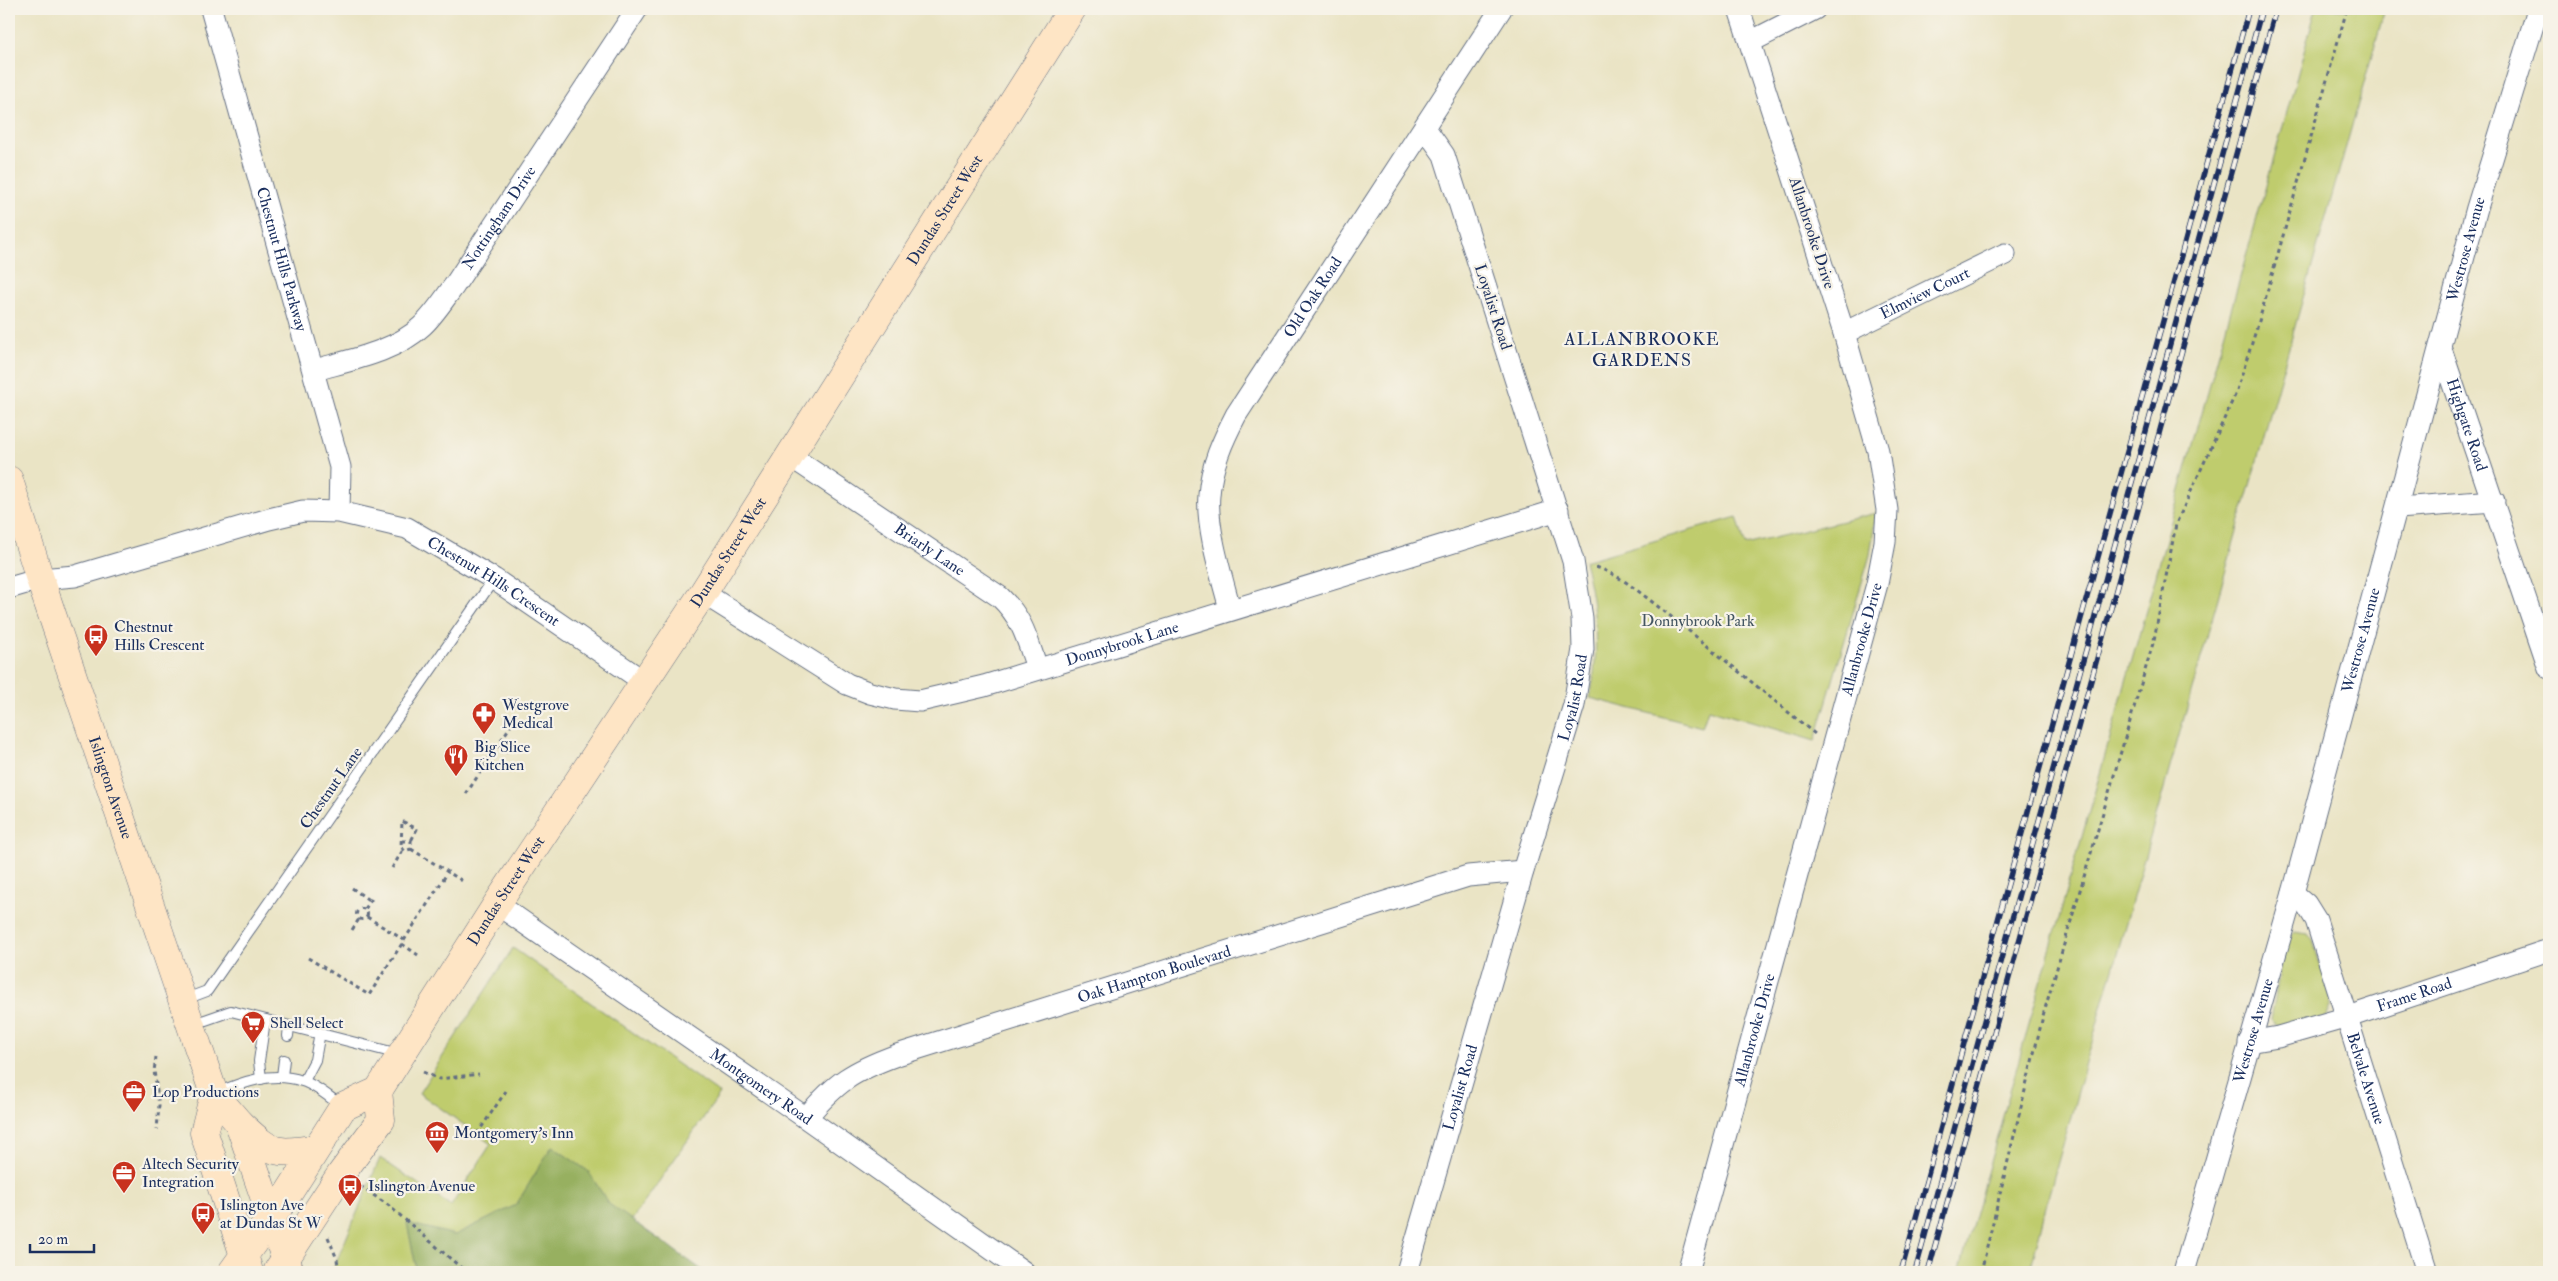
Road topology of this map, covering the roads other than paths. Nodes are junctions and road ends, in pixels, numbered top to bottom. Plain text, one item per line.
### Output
1 (211, 9) edge
2 (637, 9) edge
3 (1072, 9) edge
4 (1501, 9) edge
5 (1739, 9) edge
6 (1815, 9) edge
7 (2540, 9) edge
8 (2549, 11) edge
9 (1750, 42) junction
10 (1425, 128) junction
11 (2005, 254) dead end
12 (1844, 333) junction
13 (2441, 349) junction
14 (314, 370) junction
15 (790, 456) junction
16 (9, 480) edge
17 (2494, 501) junction
18 (2398, 508) junction
19 (1558, 510) junction
20 (339, 512) junction
21 (494, 579) junction
22 (40, 580) junction
23 (9, 588) edge
24 (703, 593) junction
25 (1230, 610) junction
26 (1037, 668) junction
27 (2549, 668) edge
28 (643, 682) junction
29 (1523, 871) junction
30 (2293, 893) junction
31 (497, 904) junction
32 (2549, 950) edge
33 (186, 1013) junction
34 (2348, 1017) junction
35 (265, 1020) junction
36 (320, 1032) junction
37 (2249, 1042) junction
38 (401, 1054) junction
39 (284, 1060) dead end
40 (282, 1076) junction
41 (262, 1079) junction
42 (304, 1081) junction
43 (378, 1091) junction
44 (214, 1094) junction
45 (343, 1107) junction
46 (806, 1118) junction
47 (240, 1123) junction
48 (316, 1148) junction
49 (270, 1217) junction
50 (242, 1267) edge
51 (284, 1268) edge
52 (1024, 1272) edge
53 (1407, 1272) edge
54 (1688, 1272) edge
55 (2184, 1272) edge
56 (2427, 1272) edge

1 - 14 street, Chestnut Hills Parkway
2 - 14 street, Nottingham Drive
3 - 15 main road, Dundas Street West
4 - 10 street, Old Oak Road
5 - 9 street, Allanbrooke Drive
6 - 9 street
7 - 8 street
7 - 13 street, Westrose Avenue
9 - 12 street, Allanbrooke Drive
10 - 19 street, Loyalist Road
10 - 25 street, Old Oak Road
11 - 12 street, Elmview Court
12 - 54 street, Allanbrooke Drive
13 - 17 street, Highgate Road
13 - 18 street, Westrose Avenue
14 - 20 street, Chestnut Hills Parkway
15 - 24 main road, Dundas Street West
15 - 26 street, Briarly Lane
16 - 22 main road, Islington Avenue
17 - 18 street
17 - 27 street, Highgate Road
18 - 30 street, Westrose Avenue
19 - 25 street, Donnybrook Lane
19 - 29 street, Loyalist Road
20 - 21 street, Chestnut Hills Crescent
20 - 22 street, Chestnut Hills Crescent
21 - 28 street, Chestnut Hills Crescent
21 - 33 lane, Chestnut Lane
22 - 23 street, Chestnut Hills Crescent
22 - 33 main road, Islington Avenue
24 - 26 street, Donnybrook Lane
24 - 28 main road, Dundas Street West
25 - 26 street, Donnybrook Lane
28 - 31 main road, Dundas Street West
29 - 46 street, Oak Hampton Boulevard
29 - 53 street, Loyalist Road
30 - 34 street, Belvale Avenue
30 - 37 street, Westrose Avenue
31 - 38 main road, Dundas Street West
31 - 46 street, Montgomery Road
32 - 34 street, Frame Road
33 - 35 lane
33 - 44 main road, Islington Avenue
34 - 37 street, Frame Road
34 - 56 street, Belvale Avenue
35 - 36 lane
35 - 41 lane
36 - 38 lane
36 - 42 lane
37 - 55 street, Westrose Avenue
38 - 43 main road, Dundas Street West
39 - 40 lane
40 - 41 lane
40 - 42 lane
41 - 44 lane
42 - 45 lane
43 - 45 main road
43 - 51 main road
44 - 47 main road, Islington Avenue
44 - 50 main road
45 - 48 main road
46 - 52 street, Montgomery Road
47 - 48 main road
47 - 49 main road, Islington Avenue
48 - 49 main road
49 - 50 main road
49 - 51 main road, Islington Avenue

